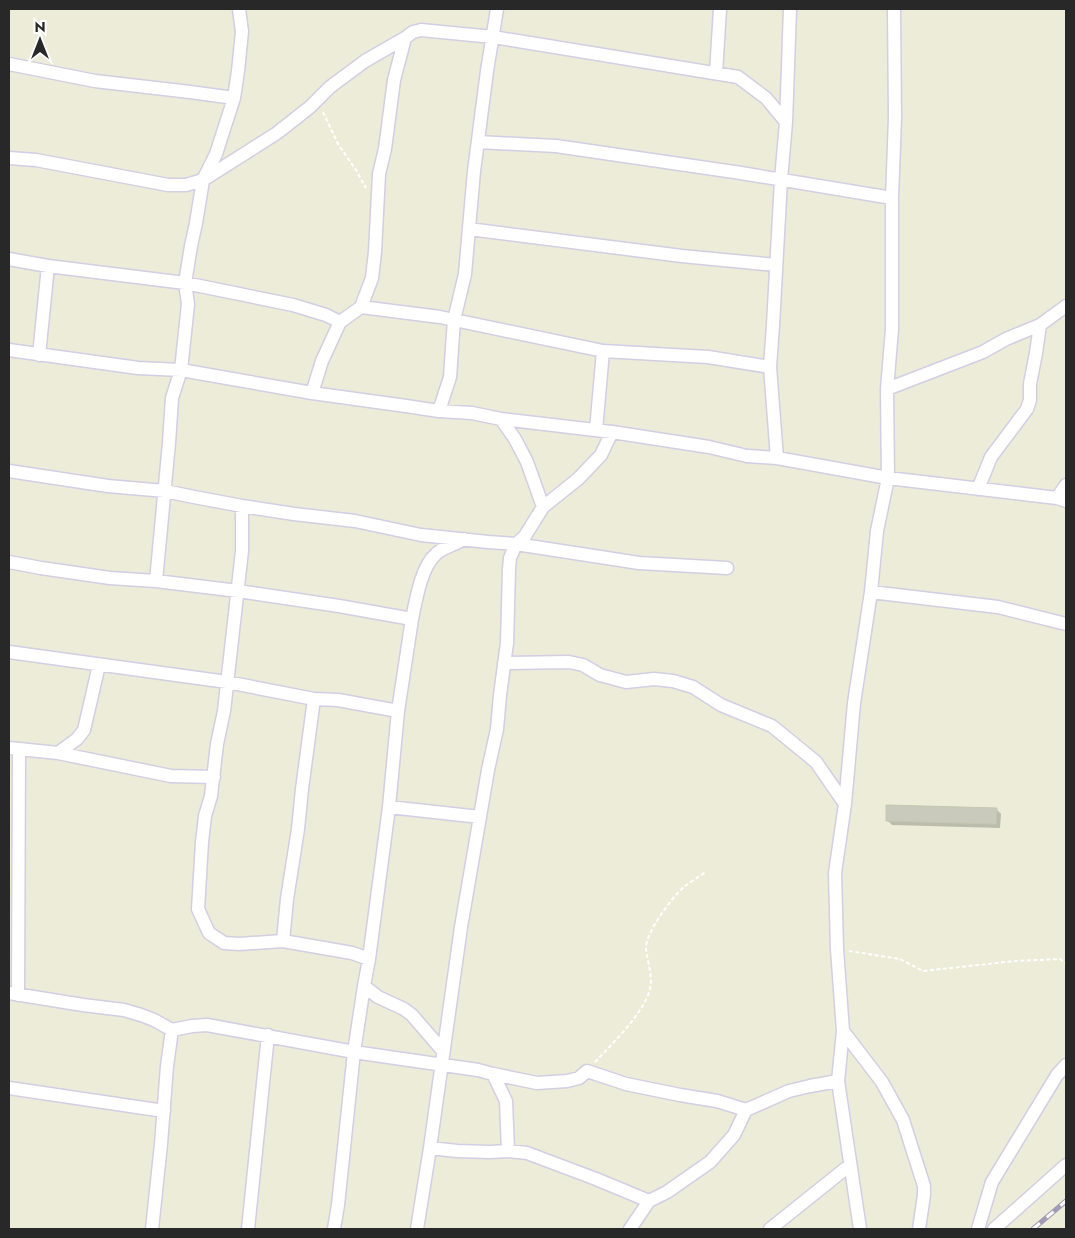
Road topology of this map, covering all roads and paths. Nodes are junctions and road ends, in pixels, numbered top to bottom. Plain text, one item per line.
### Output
1 (239, 9) edge
2 (497, 9) edge
3 (720, 9) edge
4 (790, 9) edge
5 (894, 9) edge
6 (493, 37) junction
7 (405, 38) junction
8 (9, 64) edge
9 (716, 73) junction
10 (234, 98) junction
11 (786, 122) junction
12 (329, 126) dead end
13 (478, 142) junction
14 (9, 158) edge
15 (203, 180) junction
16 (781, 180) junction
17 (892, 198) junction
18 (377, 210) junction
19 (469, 229) junction
20 (9, 259) edge
21 (776, 265) junction
22 (48, 266) junction
23 (185, 283) junction
24 (361, 307) junction
25 (1066, 307) edge
26 (454, 320) junction
27 (340, 322) junction
28 (1040, 325) junction
29 (9, 350) edge
30 (603, 351) junction
31 (39, 355) junction
32 (770, 367) junction
33 (181, 370) junction
34 (888, 389) junction
35 (312, 393) junction
36 (439, 411) junction
37 (501, 419) junction
38 (596, 430) junction
39 (612, 432) junction
40 (777, 458) junction
41 (9, 471) edge
42 (888, 478) junction
43 (1066, 485) edge
44 (978, 489) junction
45 (165, 490) junction
46 (1061, 500) edge
47 (242, 506) junction
48 (543, 507) junction
49 (464, 539) junction
50 (516, 544) junction
51 (9, 562) edge
52 (727, 568) dead end
53 (156, 581) junction
54 (238, 591) junction
55 (871, 592) junction
56 (412, 619) junction
57 (1066, 624) edge
58 (9, 652) edge
59 (504, 663) junction
60 (99, 665) junction
61 (227, 682) junction
62 (314, 699) junction
63 (398, 711) junction
64 (14, 749) edge
65 (58, 753) junction
66 (214, 777) junction
67 (845, 804) junction
68 (389, 807) junction
69 (480, 817) junction
70 (706, 872) dead end
71 (283, 941) junction
72 (837, 949) junction
73 (369, 959) junction
74 (1066, 964) edge
75 (364, 986) junction
76 (14, 994) edge
77 (172, 1030) junction
78 (843, 1031) junction
79 (268, 1035) junction
80 (443, 1051) junction
81 (354, 1052) junction
82 (441, 1064) junction
83 (1066, 1065) edge
84 (587, 1071) junction
85 (493, 1074) junction
86 (838, 1081) junction
87 (9, 1088) edge
88 (746, 1110) junction
89 (164, 1111) junction
90 (430, 1148) junction
91 (508, 1151) junction
92 (850, 1165) junction
93 (1066, 1165) edge
94 (649, 1201) junction
95 (152, 1229) edge
96 (248, 1229) edge
97 (334, 1229) edge
98 (417, 1229) edge
99 (630, 1229) edge
100 (770, 1229) edge
101 (860, 1229) edge
102 (919, 1229) edge
103 (978, 1229) edge
104 (994, 1229) edge

1 - 10 street
2 - 6 street
3 - 9 street
4 - 11 street
5 - 17 street
6 - 7 street
6 - 9 street
6 - 13 street
7 - 15 street
7 - 18 street
8 - 10 street
9 - 11 street
10 - 15 street
11 - 16 street
12 - 18 path
13 - 16 street
13 - 19 street
14 - 15 street
15 - 23 street
16 - 17 street
16 - 21 street
17 - 34 street
18 - 24 street
19 - 21 street
19 - 26 street
20 - 22 street
21 - 32 street
22 - 23 street
22 - 31 street
23 - 27 street
23 - 33 street
24 - 26 street
24 - 27 street
25 - 28 street
26 - 30 street
26 - 36 street
27 - 35 street
28 - 34 street
28 - 44 street
29 - 31 street
30 - 32 street
30 - 38 street
31 - 33 street
32 - 40 street
33 - 35 street
33 - 45 street
34 - 42 street
35 - 36 street
36 - 37 street
37 - 38 street
37 - 48 street
38 - 39 street
39 - 40 street
39 - 48 street
40 - 42 street
41 - 45 street
42 - 44 street
42 - 55 street
43 - 46 street
44 - 46 street
45 - 47 street
45 - 53 street
47 - 49 street
47 - 54 street
48 - 50 street
49 - 50 street
49 - 56 street
50 - 52 street
50 - 59 street
51 - 53 street
53 - 54 street
54 - 56 street
54 - 61 street
55 - 57 street
55 - 67 street
56 - 63 street
58 - 60 street
59 - 67 street
59 - 69 street
60 - 61 street
60 - 65 street
61 - 62 street
61 - 66 street
62 - 63 street
62 - 71 street
63 - 68 street
64 - 65 street
64 - 76 street
65 - 66 street
66 - 71 street
67 - 72 street
68 - 69 street
68 - 73 street
69 - 80 street
70 - 84 path
71 - 73 street
72 - 74 path
72 - 78 street
73 - 75 street
75 - 80 street
75 - 81 street
76 - 77 street
77 - 79 street
77 - 89 street
78 - 86 street
78 - 102 street
79 - 81 street
79 - 96 street
80 - 82 street
81 - 82 street
81 - 97 street
82 - 85 street
82 - 90 street
83 - 103 street
84 - 85 street
84 - 88 street
85 - 91 street
86 - 88 street
86 - 92 street
87 - 89 street
88 - 94 street
89 - 95 street
90 - 91 street
90 - 98 street
91 - 94 street
92 - 100 street
92 - 101 street
93 - 104 street
94 - 99 street

